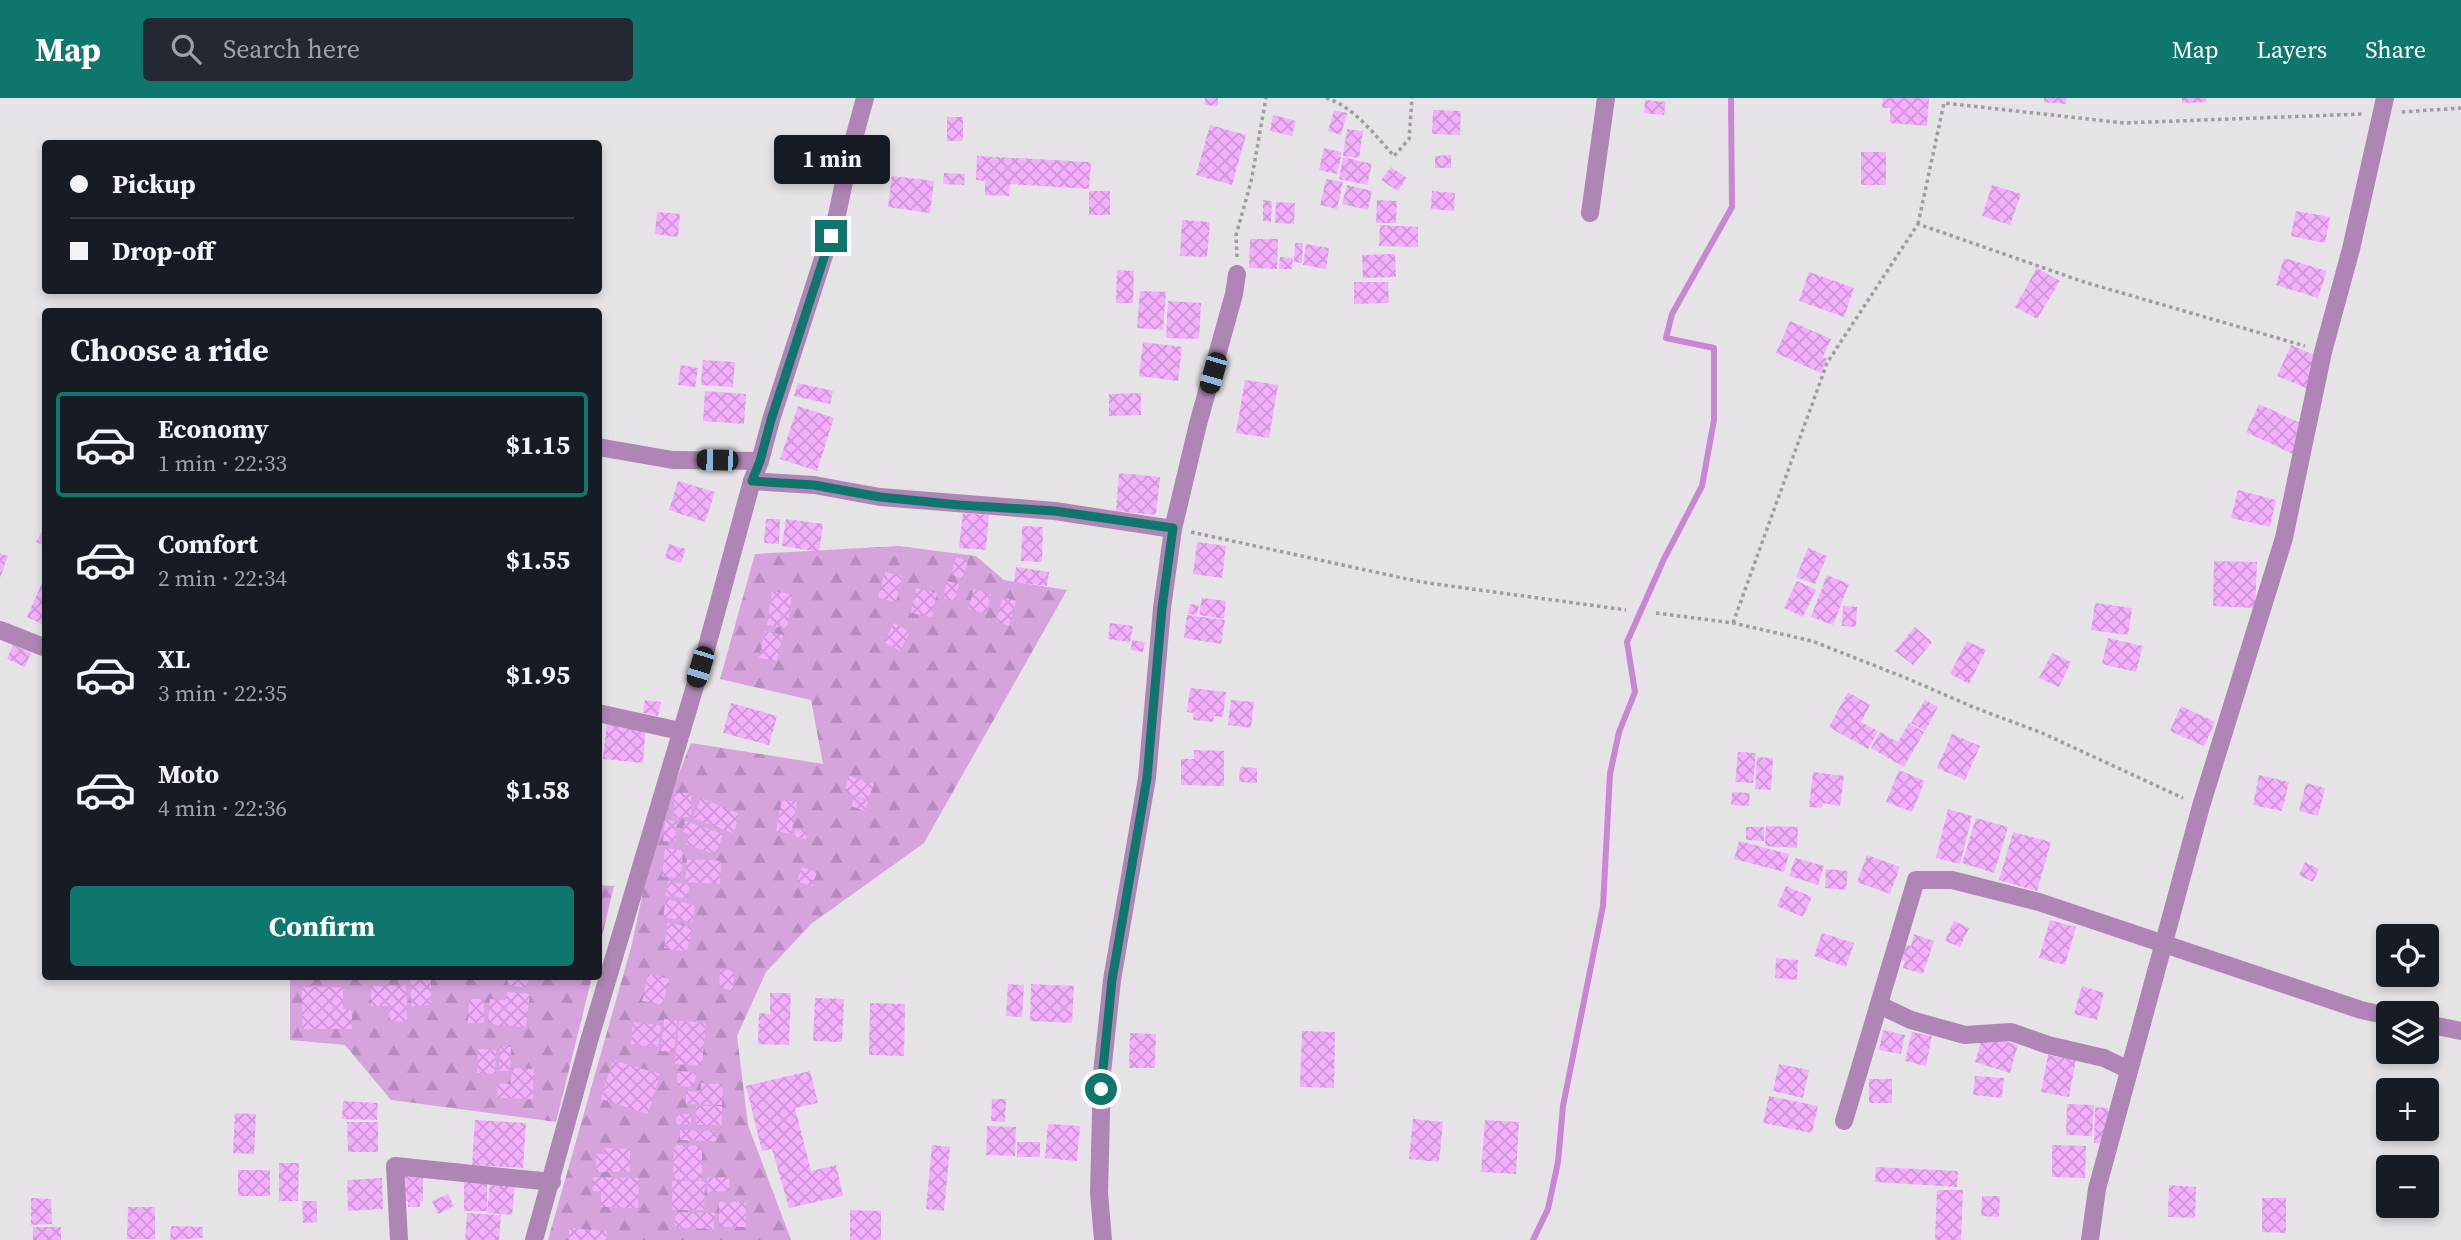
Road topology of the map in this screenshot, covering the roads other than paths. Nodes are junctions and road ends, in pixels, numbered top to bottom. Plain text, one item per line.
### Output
1 (865, 98) edge
2 (1606, 98) edge
3 (2383, 106) edge
4 (1590, 213) dead end
5 (1237, 274) road end
6 (602, 448) edge
7 (760, 461) junction
8 (752, 481) junction
9 (1173, 528) junction
10 (0, 630) edge
11 (42, 646) edge
12 (602, 714) edge
13 (680, 731) junction
14 (2163, 945) junction
15 (1879, 1005) junction
16 (2376, 1013) edge
17 (2439, 1026) edge
18 (2461, 1031) edge
19 (2129, 1070) junction
20 (1844, 1121) dead end
21 (552, 1182) junction
22 (399, 1240) edge
23 (534, 1240) edge
24 (1103, 1240) edge
25 (2090, 1240) edge

1 - 7 street
2 - 4 street
3 - 14 street
5 - 9 street
6 - 7 street
7 - 8 street
8 - 9 street
8 - 13 street
9 - 24 street
10 - 11 street
12 - 13 street
13 - 21 street
14 - 15 street
14 - 16 street
14 - 19 street
15 - 19 street
15 - 20 street
17 - 18 street
19 - 25 street
21 - 22 street
21 - 23 street

